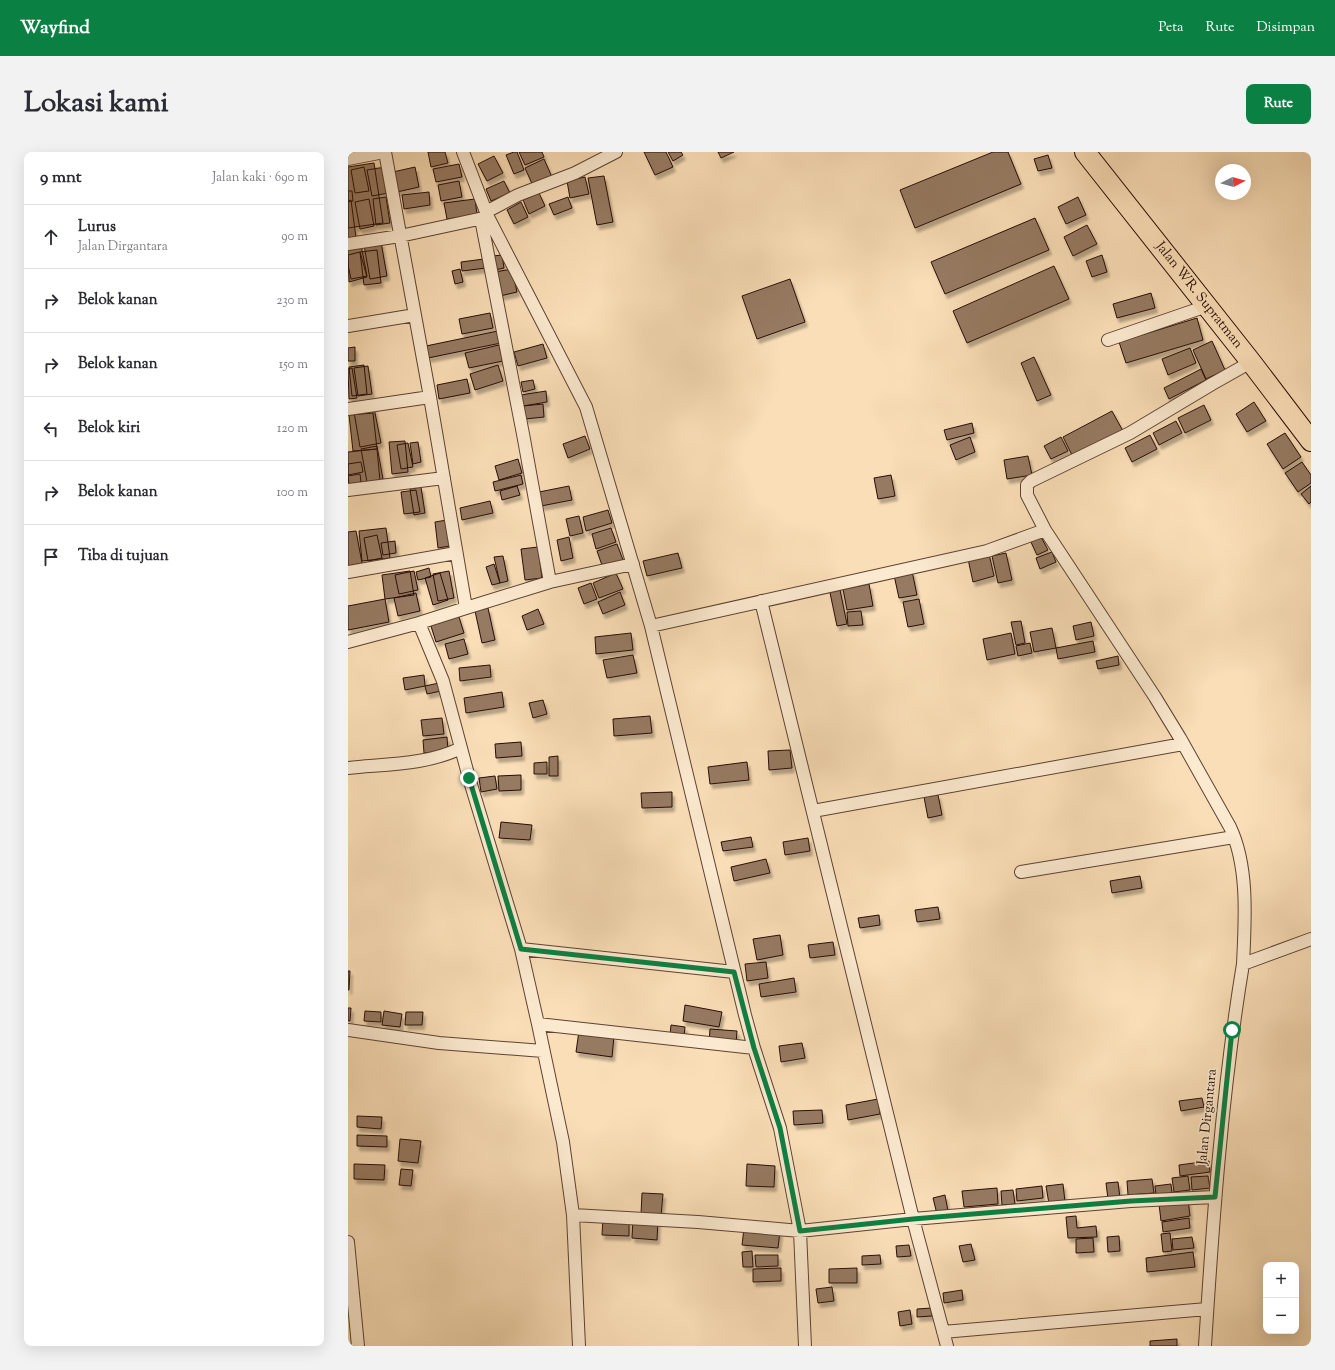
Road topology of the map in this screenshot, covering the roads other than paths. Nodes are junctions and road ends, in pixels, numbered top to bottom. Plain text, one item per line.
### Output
1 (384, 152) edge
2 (463, 152) edge
3 (616, 152) edge
4 (1084, 152) edge
5 (348, 159) edge
6 (485, 216) junction
7 (400, 236) junction
8 (348, 244) edge
9 (1207, 306) junction
10 (415, 315) junction
11 (348, 326) edge
12 (1108, 340) dead end
13 (1251, 362) junction
14 (430, 397) junction
15 (348, 409) edge
16 (1311, 441) edge
17 (444, 478) junction
18 (348, 490) edge
19 (1045, 530) junction
20 (456, 553) junction
21 (633, 564) junction
22 (348, 572) edge
23 (550, 582) junction
24 (761, 602) junction
25 (466, 608) junction
26 (419, 623) junction
27 (651, 626) junction
28 (348, 642) edge
29 (1183, 744) junction
30 (461, 748) junction
31 (348, 768) edge
32 (813, 811) junction
33 (1234, 836) junction
34 (1020, 872) dead end
35 (1311, 938) edge
36 (521, 949) junction
37 (1242, 964) junction
38 (734, 972) junction
39 (538, 1024) junction
40 (348, 1030) edge
41 (754, 1048) junction
42 (543, 1051) junction
43 (1215, 1197) junction
44 (573, 1215) junction
45 (913, 1219) junction
46 (800, 1231) junction
47 (348, 1242) edge
48 (1207, 1309) junction
49 (943, 1332) junction
50 (358, 1346) edge
51 (579, 1346) edge
52 (806, 1346) edge
53 (947, 1346) edge
54 (1205, 1346) edge

1 - 5 street
1 - 7 street
2 - 6 street
3 - 6 street
4 - 9 highway, Jalan WR. Supratman
6 - 7 street
6 - 21 street
6 - 23 street
7 - 8 street
7 - 10 street
9 - 12 street
9 - 13 highway, Jalan WR. Supratman
10 - 11 street
10 - 14 street
13 - 16 highway, Jalan WR. Supratman
13 - 19 street, Jalan Dirgantara
14 - 15 street
14 - 17 street
17 - 18 street
17 - 20 street
19 - 24 street
19 - 29 street, Jalan Dirgantara
20 - 22 street
20 - 25 street
21 - 23 street
21 - 27 street
23 - 25 street
24 - 27 street
24 - 32 street
25 - 26 street
26 - 28 street
26 - 30 street
27 - 38 street
29 - 32 street
29 - 33 street, Jalan Dirgantara
30 - 31 street
30 - 36 street
32 - 45 street
33 - 34 street
33 - 37 street, Jalan Dirgantara
35 - 37 street
36 - 38 street
36 - 39 street
37 - 43 street, Jalan Dirgantara
38 - 41 street
39 - 41 street
39 - 42 street
40 - 42 street
41 - 46 street
42 - 44 street
43 - 45 street
43 - 48 street, Jalan Dirgantara
44 - 46 street
44 - 51 street
45 - 46 street
45 - 49 street
46 - 52 street
47 - 50 street
48 - 49 street
48 - 54 street, Jalan Dirgantara
49 - 53 street

